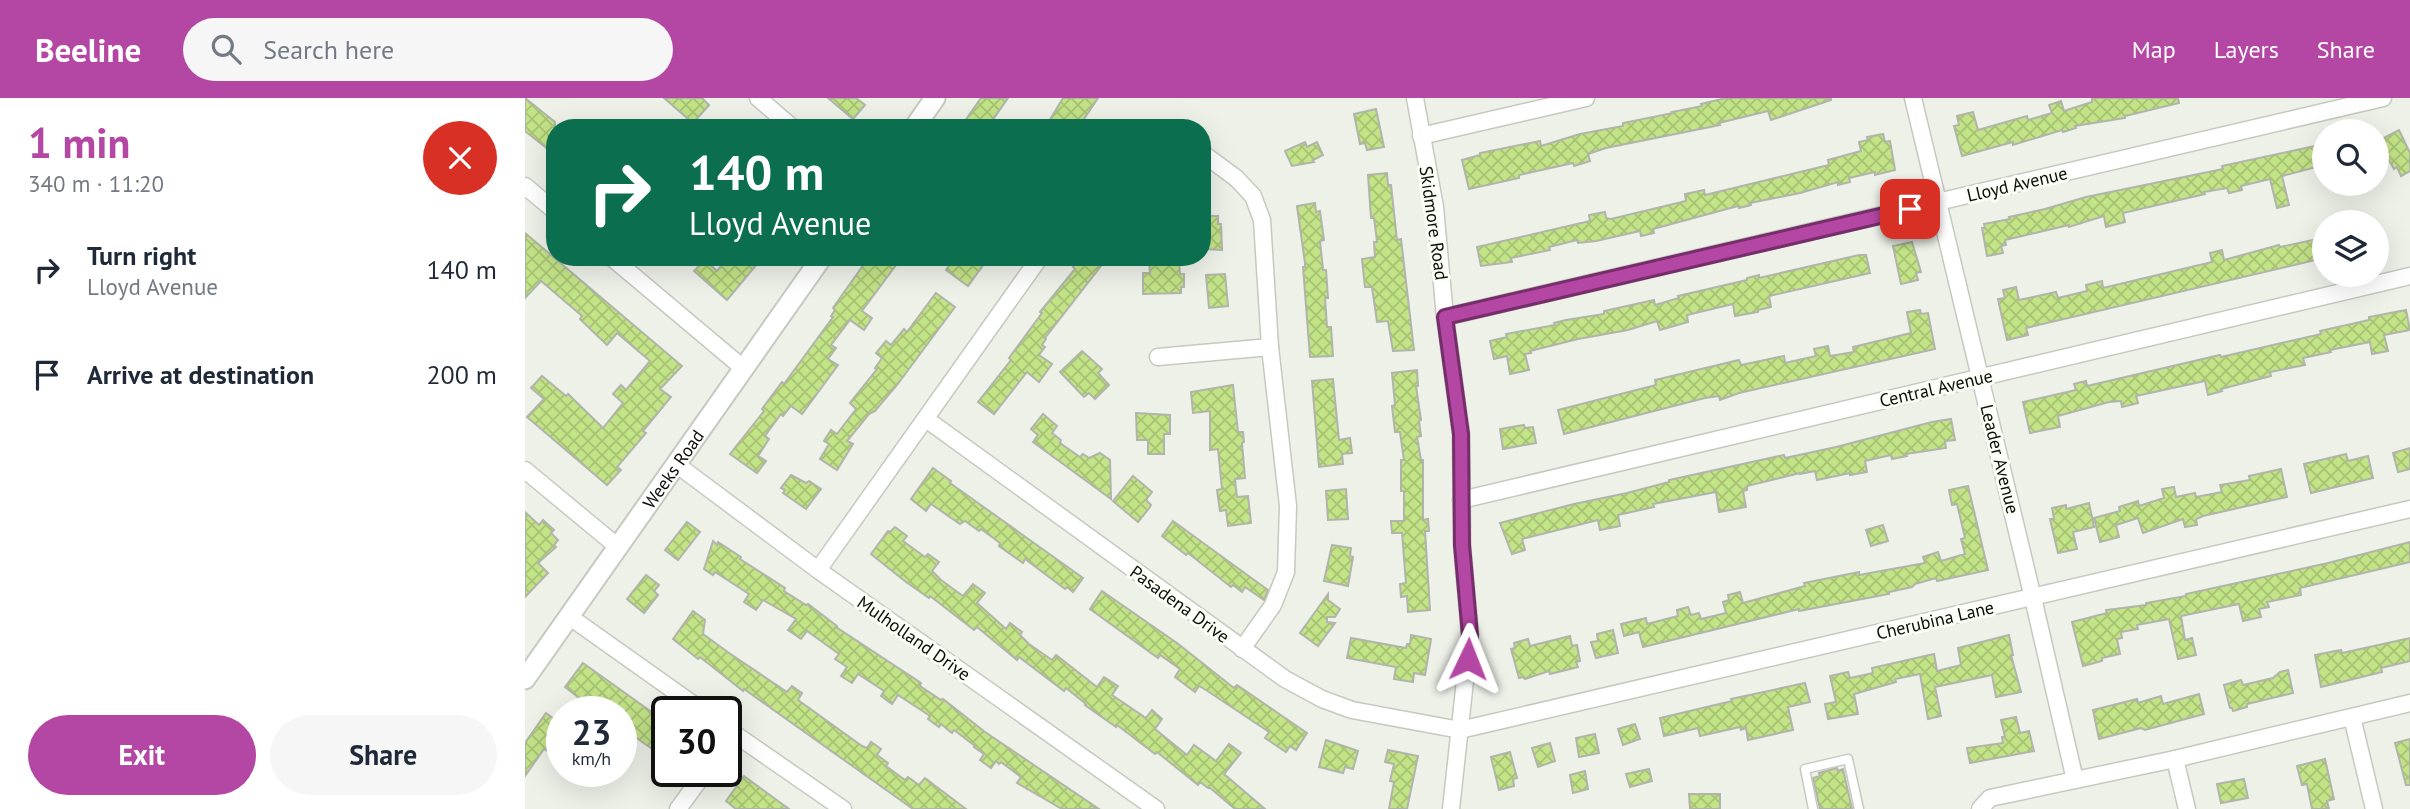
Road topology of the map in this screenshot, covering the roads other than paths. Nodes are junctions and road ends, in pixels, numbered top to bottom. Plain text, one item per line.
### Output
1 (758, 98) edge
2 (935, 98) edge
3 (1415, 98) edge
4 (1586, 98) edge
5 (1913, 98) edge
6 (2383, 98) edge
7 (782, 119) edge
8 (920, 119) edge
9 (1421, 136) junction
10 (1211, 160) edge
11 (525, 186) edge
12 (1937, 203) junction
13 (546, 204) edge
14 (622, 266) edge
15 (816, 266) edge
16 (1033, 266) edge
17 (2410, 276) edge
18 (1445, 317) junction
19 (1270, 346) junction
20 (1158, 357) dead end
21 (743, 368) junction
22 (1980, 377) junction
23 (926, 419) junction
24 (675, 464) junction
25 (525, 470) edge
26 (1461, 500) junction
27 (2410, 509) edge
28 (618, 547) junction
29 (818, 570) junction
30 (2033, 598) junction
31 (570, 617) junction
32 (1243, 649) junction
33 (525, 679) edge
34 (681, 696) edge
35 (2410, 702) edge
36 (2352, 717) junction
37 (1460, 730) junction
38 (742, 743) edge
39 (2175, 760) junction
40 (2074, 780) junction
41 (694, 787) edge
42 (678, 809) edge
43 (843, 809) edge
44 (1156, 809) edge
45 (1451, 809) edge
46 (1813, 809) edge
47 (1859, 809) edge
48 (1980, 809) edge
49 (2187, 809) edge
50 (2374, 809) edge

1 - 7 street
2 - 8 street
3 - 9 street, Skidmore Road
4 - 9 street
5 - 12 street, Leader Avenue
6 - 12 street, Lloyd Avenue
9 - 18 street, Skidmore Road
10 - 19 street
11 - 13 street
12 - 18 street, Lloyd Avenue
12 - 22 street, Leader Avenue
14 - 21 street
15 - 21 street, Weeks Road
16 - 23 street
17 - 22 street, Central Avenue
18 - 26 street, Skidmore Road
19 - 20 street
19 - 32 street
21 - 24 street, Weeks Road
22 - 26 street, Central Avenue
22 - 30 street, Leader Avenue
23 - 29 street
23 - 32 street, Pasadena Drive
24 - 28 street, Weeks Road
24 - 29 street, Mulholland Drive
25 - 28 street
26 - 37 street, Skidmore Road
27 - 30 street, Cherubina Lane
28 - 31 street, Weeks Road
29 - 44 street, Mulholland Drive
30 - 37 street, Cherubina Lane
30 - 40 street, Leader Avenue
31 - 33 street, Weeks Road
31 - 34 street
32 - 37 street, Pasadena Drive
35 - 36 street
36 - 39 street
36 - 50 street
37 - 45 street, Skidmore Road
38 - 43 street
39 - 40 street
39 - 49 street
40 - 48 street
41 - 42 street
46 - 47 lane

